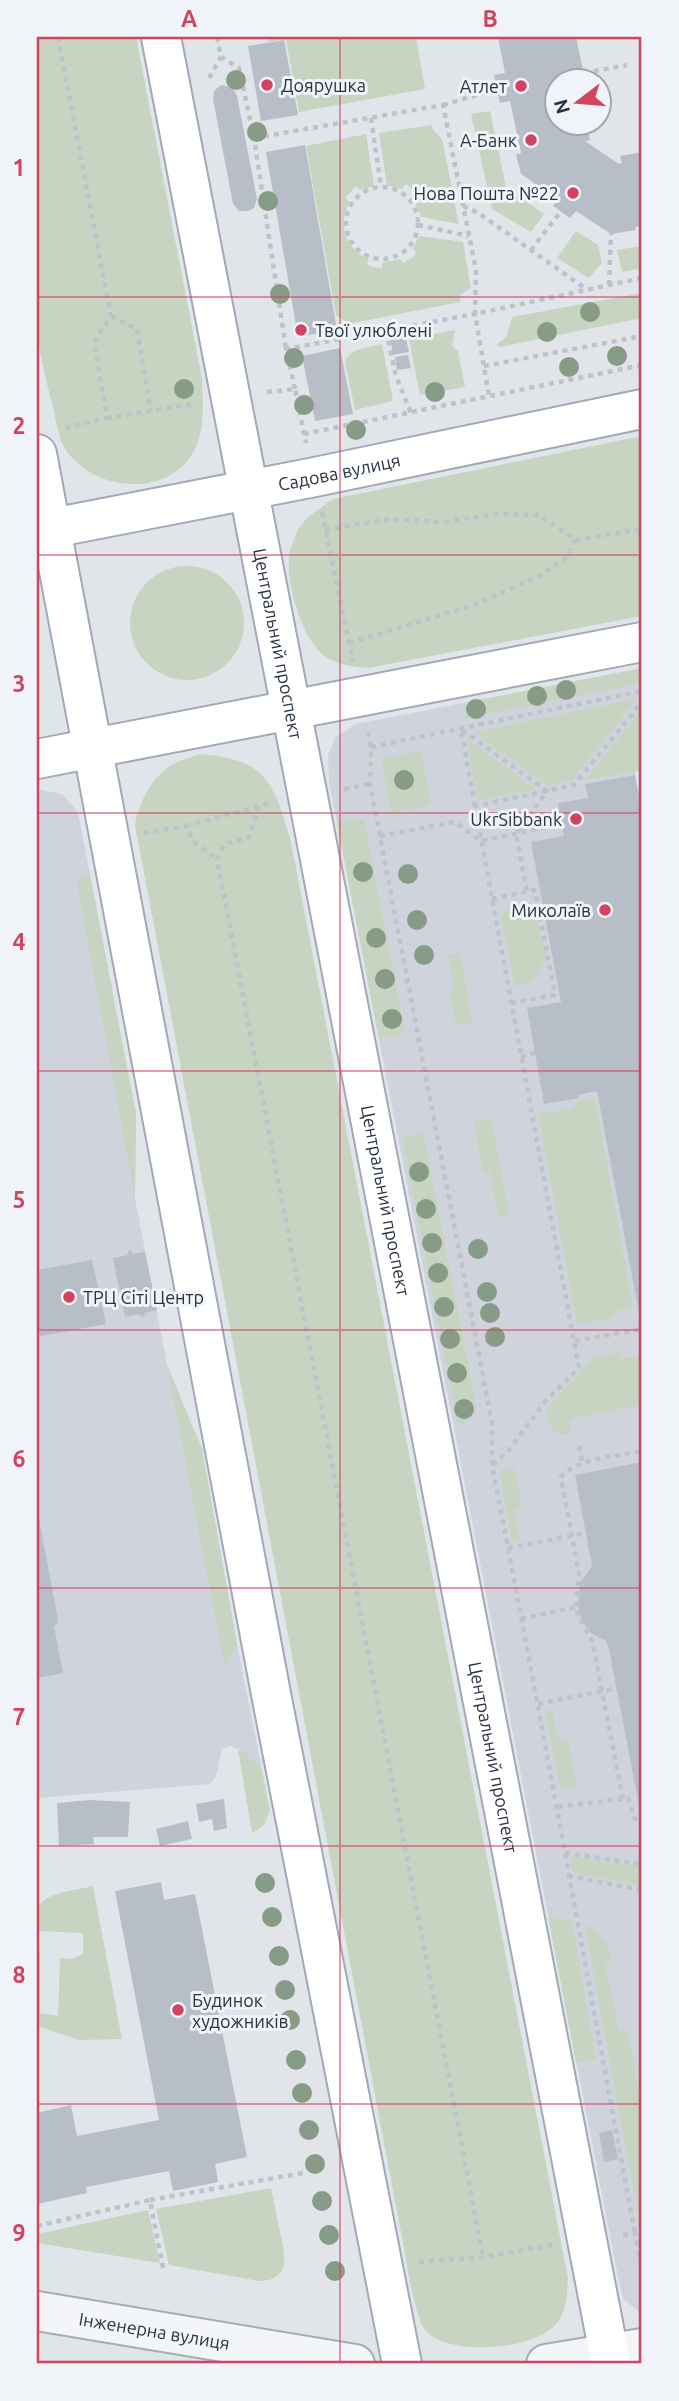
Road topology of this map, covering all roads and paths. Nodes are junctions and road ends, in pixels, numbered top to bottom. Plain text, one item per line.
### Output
1 (58, 37) edge
2 (161, 37) edge
3 (217, 37) edge
4 (627, 65) dead end
5 (612, 68) edge
6 (497, 89) dead end
7 (443, 105) junction
8 (371, 118) junction
9 (254, 138) junction
10 (381, 187) junction
11 (463, 205) junction
12 (561, 211) dead end
13 (418, 225) junction
14 (611, 234) dead end
15 (469, 236) junction
16 (531, 250) junction
17 (642, 278) edge
18 (609, 285) junction
19 (587, 290) junction
20 (475, 314) junction
21 (111, 316) junction
22 (386, 331) junction
23 (642, 336) edge
24 (286, 349) junction
25 (642, 365) edge
26 (484, 366) junction
27 (295, 389) dead end
28 (489, 397) junction
29 (642, 409) edge
30 (151, 411) dead end
31 (411, 413) junction
32 (304, 434) dead end
33 (48, 441) edge
34 (248, 490) junction
35 (642, 529) edge
36 (44, 530) edge
37 (326, 530) dead end
38 (576, 540) junction
39 (642, 642) edge
40 (349, 643) dead end
41 (642, 691) edge
42 (642, 699) edge
43 (290, 709) junction
44 (461, 729) junction
45 (371, 747) dead end
46 (93, 748) junction
47 (37, 759) edge
48 (370, 784) dead end
49 (547, 791) junction
50 (259, 806) dead end
51 (475, 806) junction
52 (562, 824) dead end
53 (137, 834) dead end
54 (516, 834) junction
55 (380, 836) junction
56 (481, 841) junction
57 (217, 859) junction
58 (527, 892) junction
59 (492, 899) junction
60 (511, 1003) junction
61 (535, 1053) dead end
62 (521, 1057) junction
63 (642, 1329) edge
64 (575, 1341) junction
65 (579, 1446) dead end
66 (642, 1451) edge
67 (492, 1465) junction
68 (583, 1465) junction
69 (586, 1533) dead end
70 (572, 1536) junction
71 (508, 1548) junction
72 (577, 1607) junction
73 (522, 1619) junction
74 (617, 1688) dead end
75 (601, 1690) junction
76 (538, 1704) junction
77 (623, 1799) junction
78 (558, 1807) junction
79 (642, 1821) edge
80 (565, 1853) junction
81 (642, 1864) edge
82 (568, 1876) junction
83 (642, 1890) edge
84 (303, 2173) dead end
85 (150, 2200) junction
86 (37, 2226) edge
87 (635, 2234) dead end
88 (407, 2263) dead end
89 (164, 2273) dead end
90 (37, 2311) edge
91 (621, 2356) edge
92 (355, 2364) edge
93 (402, 2364) edge
94 (546, 2364) edge

1 - 21 path
2 - 34 main road, Центральний проспект
3 - 9 path
4 - 5 path
6 - 7 path
7 - 8 path
7 - 11 path
8 - 9 path
8 - 10 path
9 - 24 path
10 - 13 path
10 - 13 path
11 - 15 path
11 - 16 path
12 - 16 path
13 - 15 path
14 - 18 path
15 - 20 path
16 - 19 path
17 - 18 path
18 - 19 path
19 - 20 path
20 - 22 path
20 - 26 path
21 - 30 path
21 - 33 path
22 - 24 path
22 - 31 path
23 - 26 path
24 - 27 path
25 - 28 path
26 - 28 path
28 - 31 path
29 - 34 main road, Садова вулиця
31 - 32 path
33 - 36 main road
34 - 36 main road, Садова вулиця
34 - 43 main road, Центральний проспект
35 - 38 path
36 - 46 main road
37 - 38 path
38 - 40 path
39 - 43 main road
41 - 44 path
42 - 49 path
43 - 46 main road
43 - 91 main road, Центральний проспект
44 - 45 path
44 - 49 path
44 - 51 path
46 - 47 main road
46 - 93 main road
48 - 55 path
49 - 51 path
49 - 54 path
50 - 57 path
51 - 56 path
52 - 54 path
53 - 57 path
54 - 56 path
54 - 58 path
55 - 56 path
55 - 67 path
56 - 59 path
57 - 88 path
58 - 59 path
58 - 60 path
59 - 60 path
60 - 62 path
61 - 62 path
62 - 64 path
63 - 64 path
64 - 67 path
65 - 68 path
66 - 68 path
67 - 71 path
68 - 70 path
69 - 70 path
70 - 71 path
70 - 72 path
71 - 73 path
72 - 73 path
72 - 75 path
73 - 76 path
74 - 75 path
75 - 76 path
75 - 77 path
76 - 78 path
77 - 78 path
77 - 79 path
78 - 80 path
80 - 81 path
80 - 82 path
82 - 83 path
82 - 87 path
84 - 85 path
85 - 86 path
85 - 89 path
90 - 92 street, Інженерна вулиця
91 - 94 street

